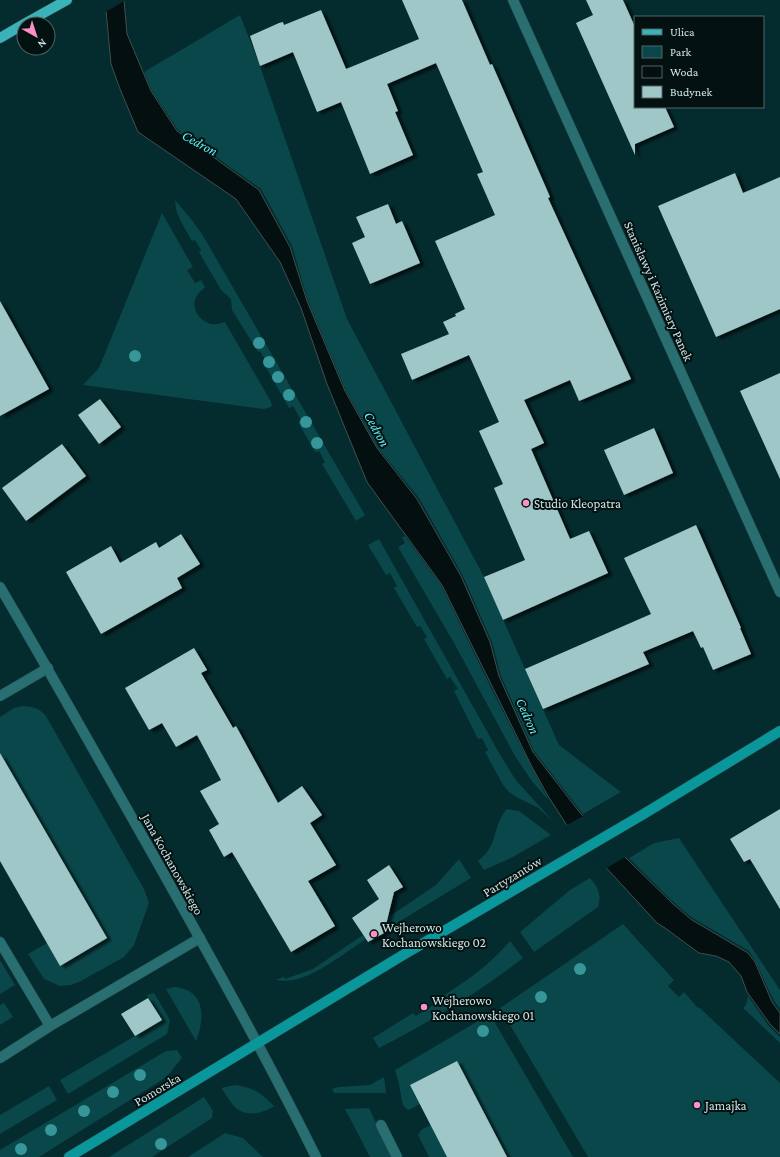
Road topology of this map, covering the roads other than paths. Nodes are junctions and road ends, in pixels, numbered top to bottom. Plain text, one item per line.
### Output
1 (513, 0) edge
2 (65, 1) edge
3 (38, 16) edge
4 (16, 29) edge
5 (0, 38) edge
6 (0, 587) edge
7 (780, 592) edge
8 (48, 668) junction
9 (0, 696) edge
10 (780, 730) edge
11 (200, 938) junction
12 (0, 942) edge
13 (50, 1026) junction
14 (258, 1044) junction
15 (0, 1058) edge
16 (380, 1125) dead end
17 (69, 1157) edge
18 (316, 1157) edge
19 (397, 1157) edge

1 - 7 street, Stanisławy i Kazimiery Panek
2 - 3 main road
4 - 5 main road
6 - 8 street, Jana Kochanowskiego
8 - 9 street
8 - 11 street, Jana Kochanowskiego
10 - 14 street, Partyzantów
11 - 13 street
11 - 14 street, Jana Kochanowskiego
12 - 13 street
13 - 15 street
14 - 17 street, Pomorska
14 - 18 street, Jana Kochanowskiego
16 - 19 street

